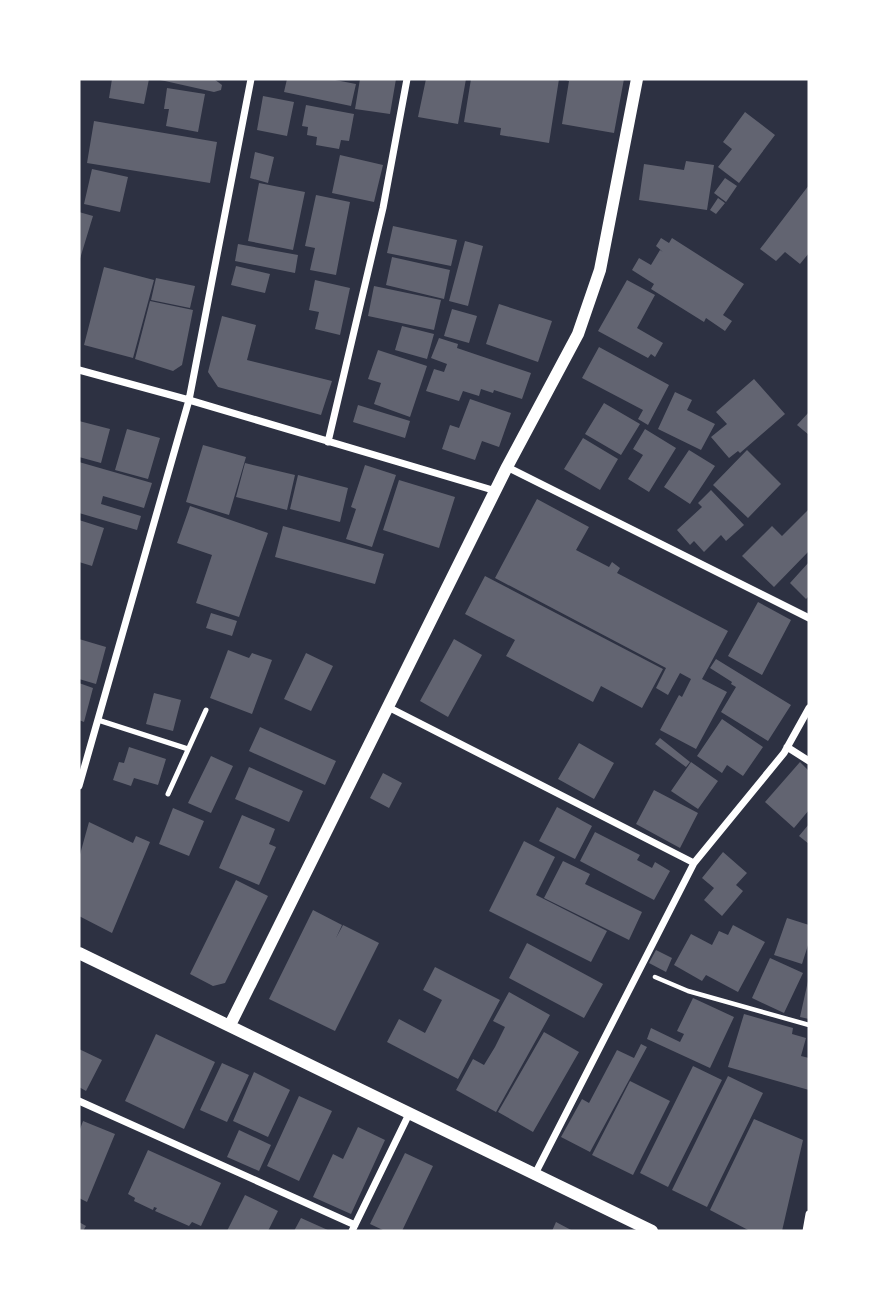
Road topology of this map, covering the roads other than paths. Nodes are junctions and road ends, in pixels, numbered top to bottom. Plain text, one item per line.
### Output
1 (251, 79) edge
2 (407, 79) edge
3 (637, 79) edge
4 (79, 370) edge
5 (189, 400) junction
6 (328, 442) junction
7 (507, 467) junction
8 (496, 491) junction
9 (809, 618) edge
10 (388, 707) junction
11 (809, 708) edge
12 (206, 710) dead end
13 (98, 720) junction
14 (787, 747) junction
15 (188, 749) junction
16 (809, 761) edge
17 (79, 786) edge
18 (168, 794) dead end
19 (694, 863) junction
20 (79, 953) edge
21 (230, 1025) junction
22 (79, 1101) edge
23 (409, 1114) junction
24 (534, 1176) junction
25 (809, 1214) edge
26 (353, 1228) edge
27 (652, 1231) edge
28 (806, 1231) edge

1 - 5 street
2 - 6 street
3 - 7 street
4 - 5 street
5 - 6 street
5 - 13 street
6 - 8 street
7 - 8 street
7 - 9 street
8 - 10 street
10 - 19 street
10 - 21 street
11 - 14 street
12 - 15 lane
13 - 15 lane
13 - 17 street
14 - 16 street
14 - 19 street
15 - 18 lane
19 - 24 street
20 - 21 street
21 - 23 street
22 - 26 street
23 - 24 street
23 - 26 street
24 - 27 street
25 - 28 street

